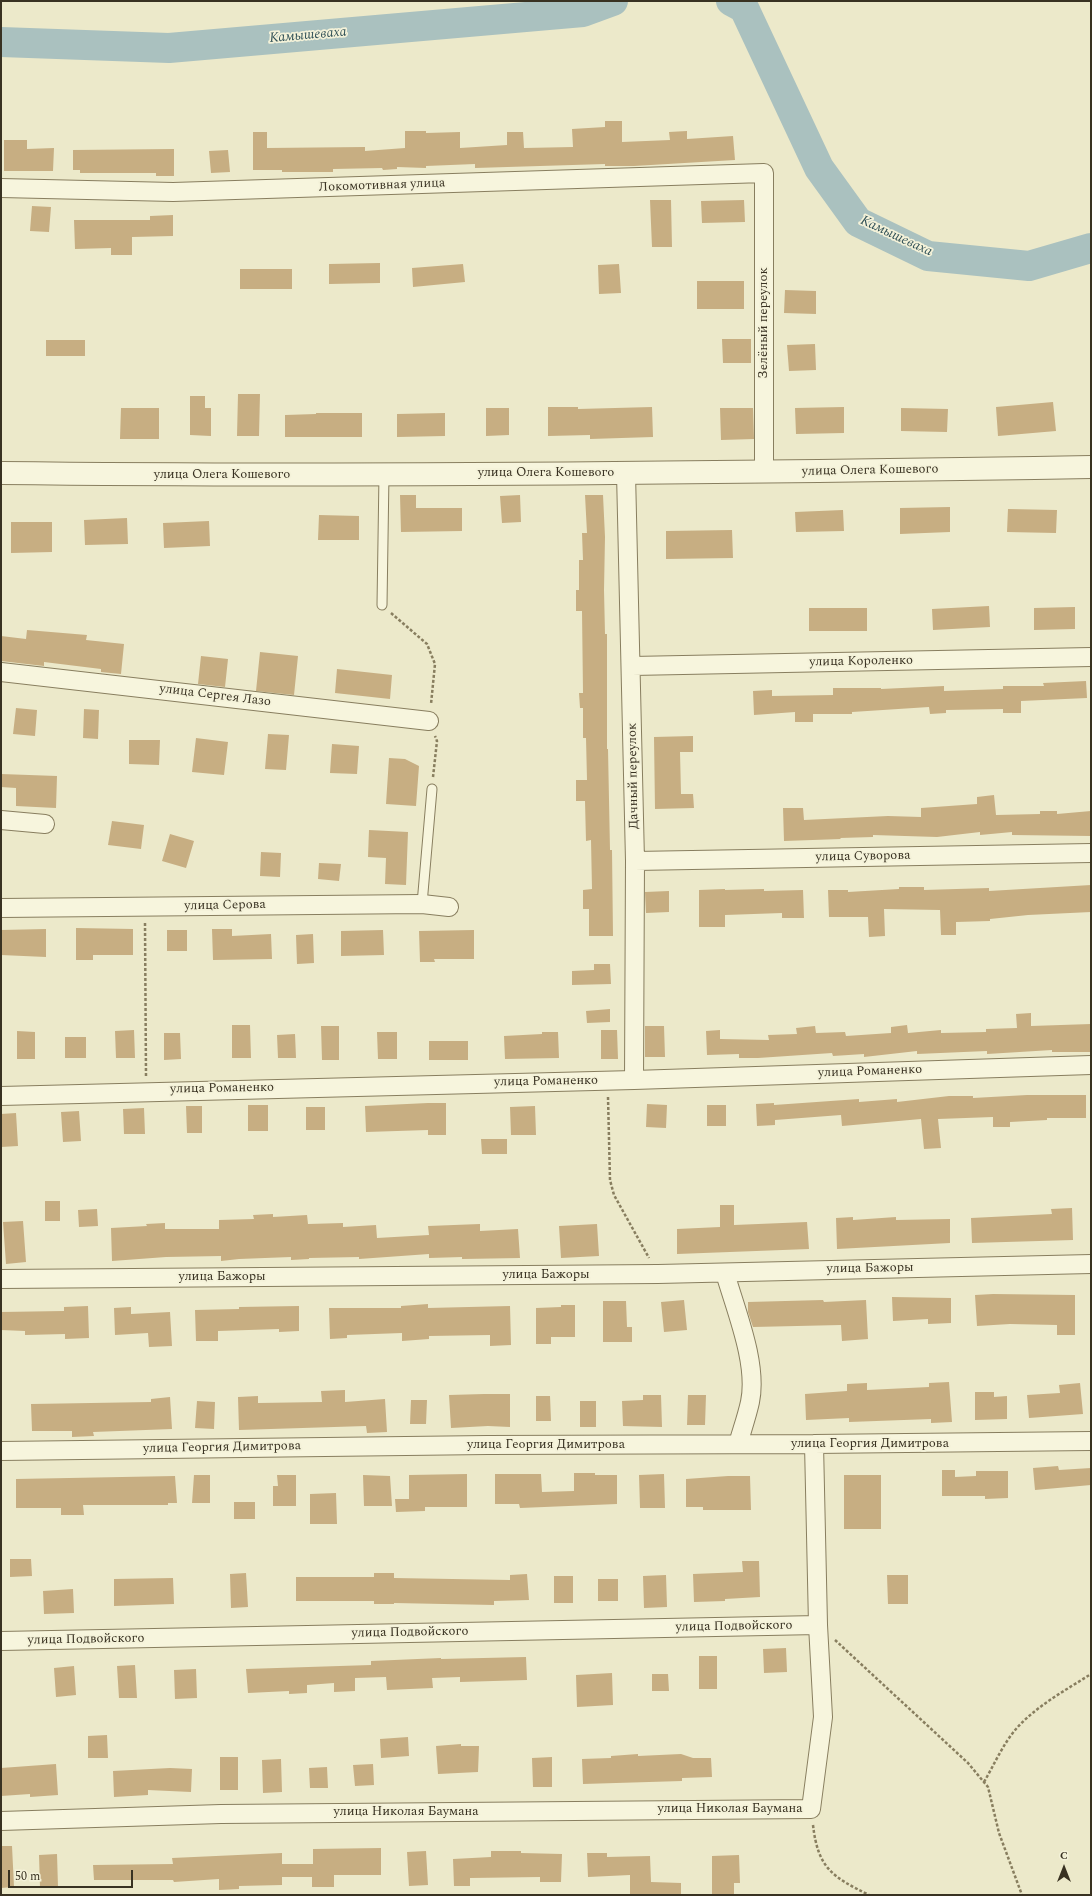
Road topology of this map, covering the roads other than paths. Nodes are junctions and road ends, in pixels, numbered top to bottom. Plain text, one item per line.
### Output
1 (764, 173) joint
2 (1, 188) edge
3 (1091, 467) edge
4 (626, 472) junction
5 (764, 472) junction
6 (1, 473) edge
7 (384, 474) junction
8 (382, 605) road end
9 (1091, 657) edge
10 (632, 666) junction
11 (1, 672) edge
12 (429, 721) road end
13 (432, 789) road end
14 (1, 820) edge
15 (44, 824) dead end
16 (1091, 853) edge
17 (635, 861) junction
18 (422, 904) junction
19 (449, 907) dead end
20 (1, 908) edge
21 (1091, 1065) edge
22 (634, 1080) junction
23 (1, 1096) edge
24 (1091, 1264) edge
25 (725, 1273) junction
26 (1, 1279) edge
27 (1091, 1441) edge
28 (738, 1444) junction
29 (814, 1444) junction
30 (1, 1451) edge
31 (818, 1626) junction
32 (1, 1641) edge
33 (1, 1821) edge

1 - 2 street, Локомотивная улица
1 - 5 street, Зелёный переулок
3 - 5 street, улица Олега Кошевого
4 - 5 street, улица Олега Кошевого
4 - 7 street, улица Олега Кошевого
4 - 10 street, Дачный переулок
6 - 7 street, улица Олега Кошевого
7 - 8 lane
9 - 10 street, улица Короленко
10 - 17 street, Дачный переулок
11 - 12 street, улица Сергея Лазо
13 - 18 lane
14 - 15 street
16 - 17 street, улица Суворова
17 - 22 street, Дачный переулок
18 - 19 street, улица Серова
18 - 20 street, улица Серова
21 - 22 street, улица Романенко
22 - 23 street, улица Романенко
24 - 25 street, улица Бажоры
25 - 26 street, улица Бажоры
25 - 28 street
27 - 29 street, улица Георгия Димитрова
28 - 29 street, улица Георгия Димитрова
28 - 30 street, улица Георгия Димитрова
29 - 31 street
31 - 32 street, улица Подвойского
31 - 33 street, улица Николая Баумана

